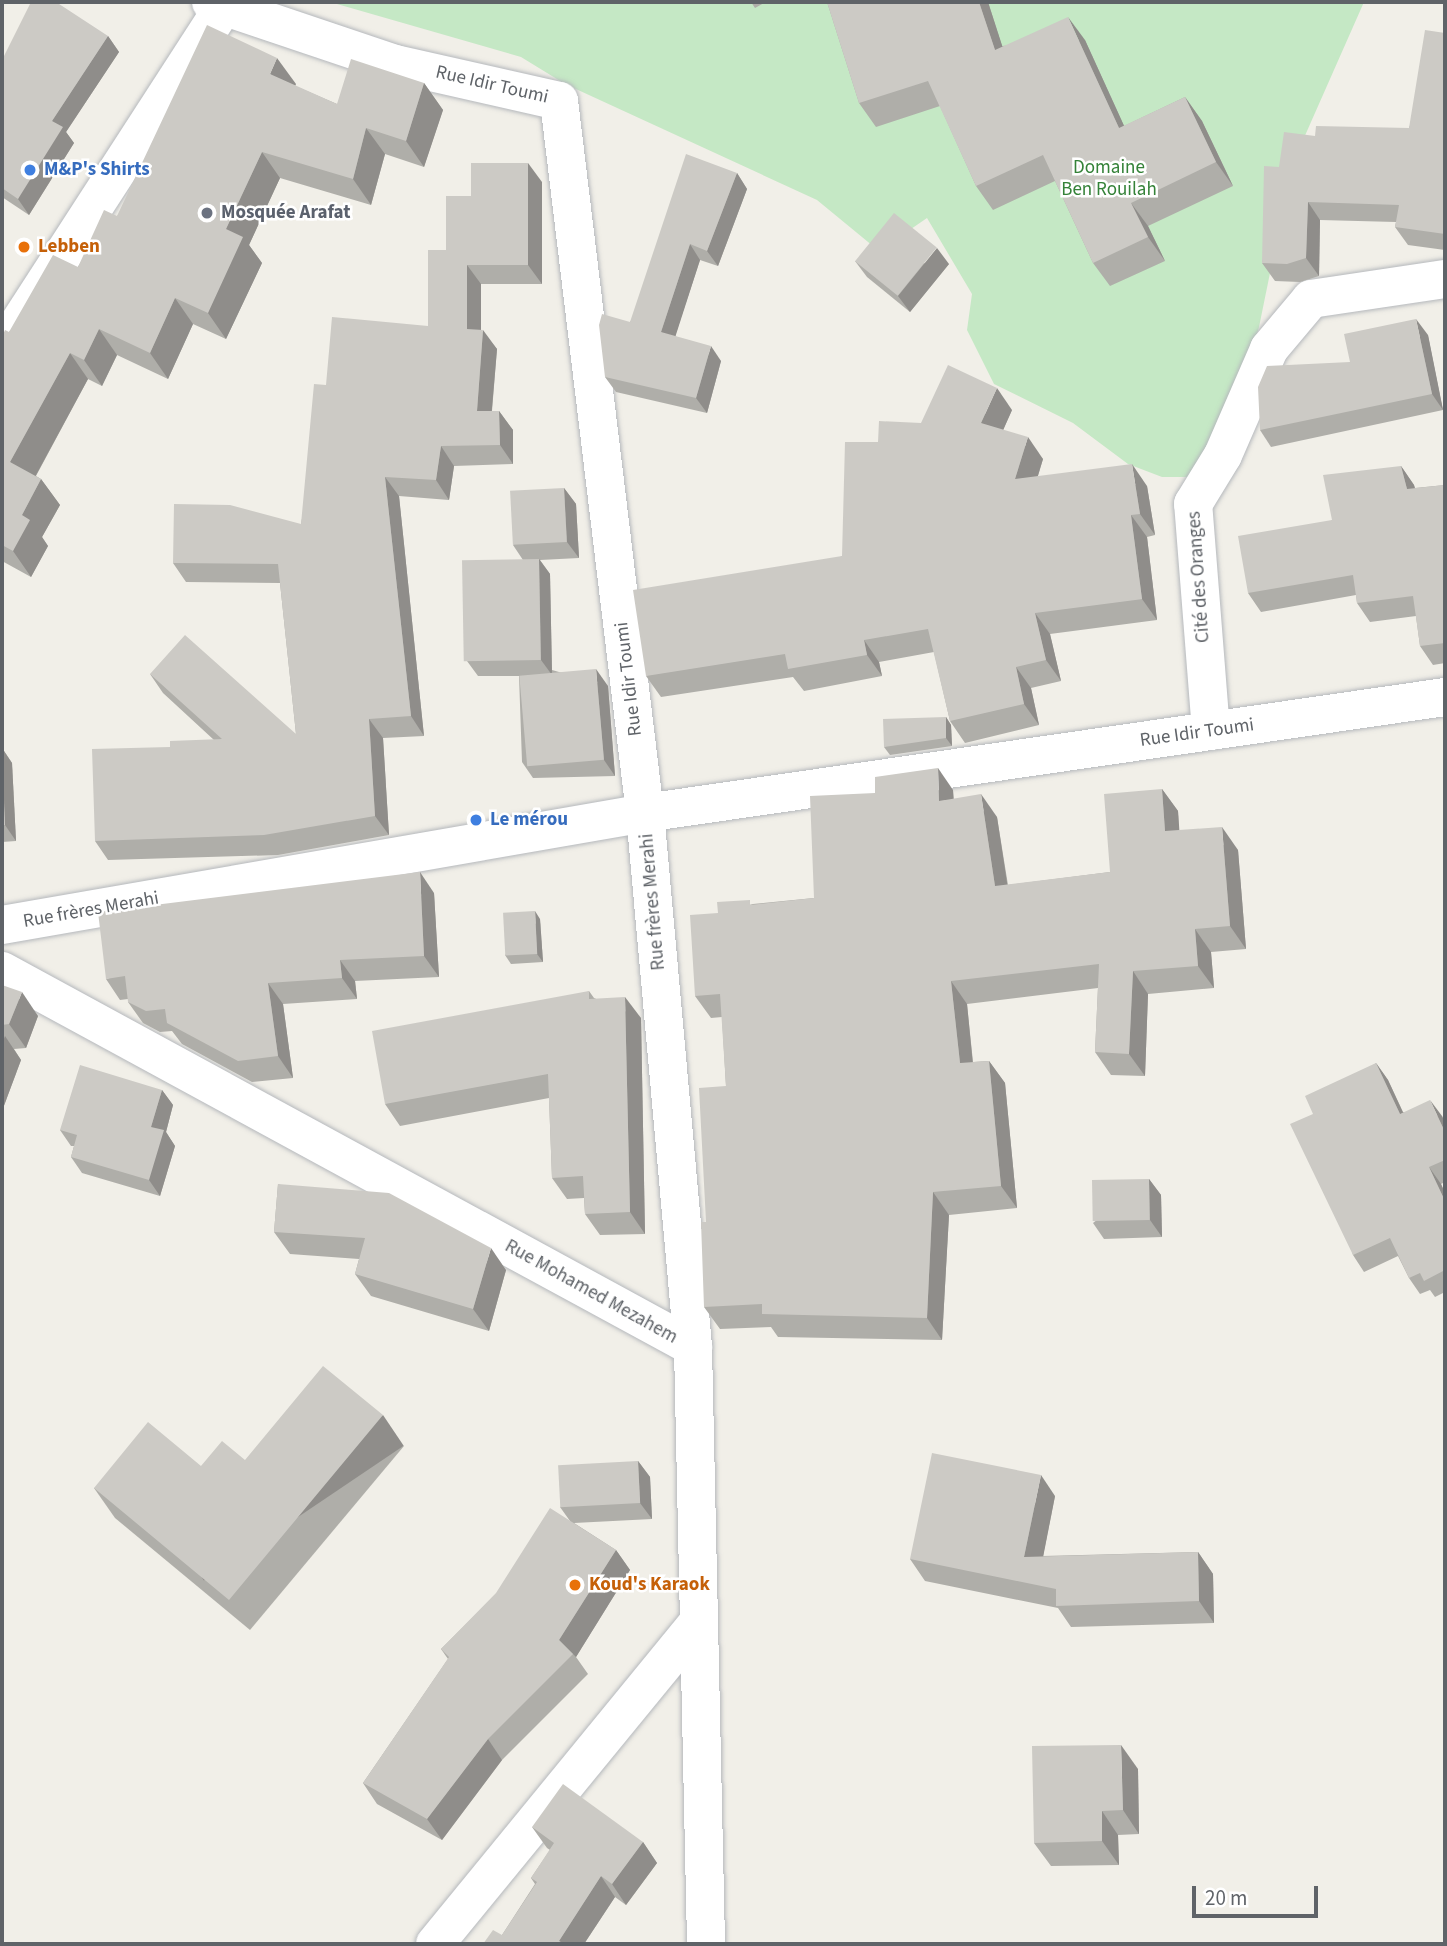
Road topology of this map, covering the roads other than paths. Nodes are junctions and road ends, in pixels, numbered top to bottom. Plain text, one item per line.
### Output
1 (218, 4) edge
2 (1445, 279) edge
3 (2, 349) edge
4 (1445, 697) edge
5 (1211, 731) junction
6 (645, 813) junction
7 (2, 925) edge
8 (2, 971) edge
9 (693, 1347) junction
10 (698, 1623) junction
11 (435, 1944) edge
12 (706, 1944) edge

1 - 3 street
1 - 6 street, Rue Idir Toumi
2 - 5 street, Cité des Oranges
4 - 5 street, Rue Idir Toumi
5 - 6 street, Rue Idir Toumi
6 - 7 street, Rue frères Merahi
6 - 9 street, Rue frères Merahi
8 - 9 street, Rue Mohamed Mezahem
9 - 10 street, Rue Mohamed Mezahem
10 - 11 street
10 - 12 street, Rue Mohamed Mezahem

